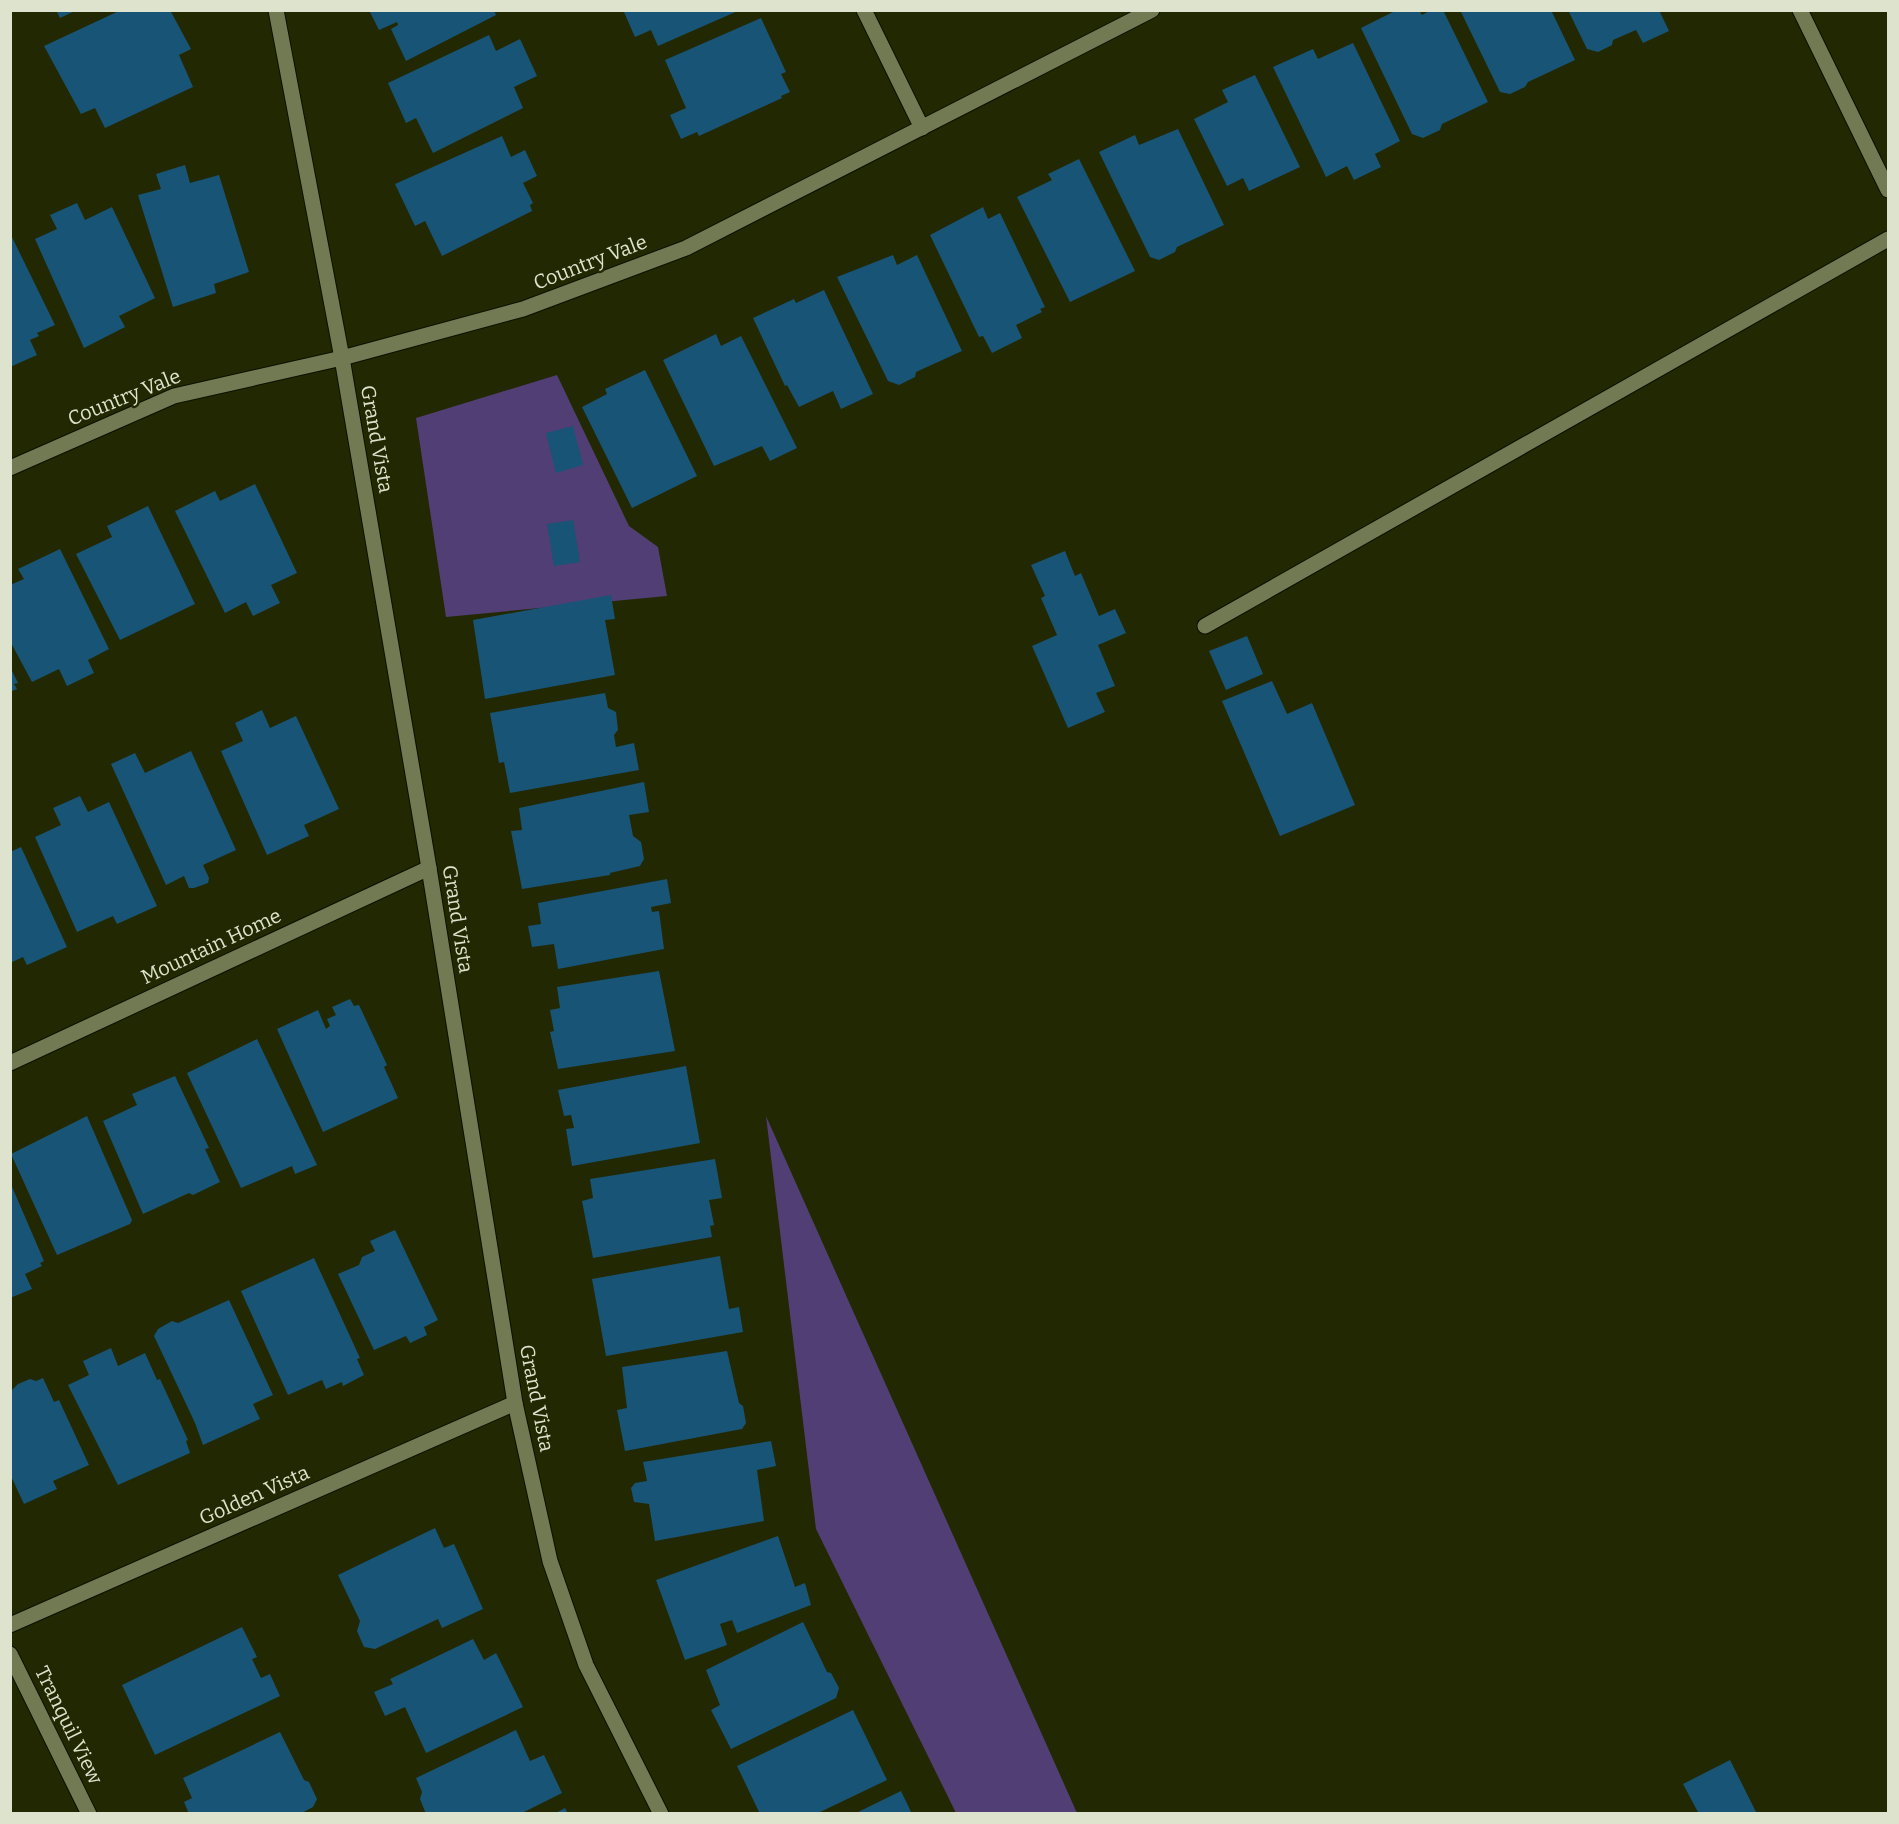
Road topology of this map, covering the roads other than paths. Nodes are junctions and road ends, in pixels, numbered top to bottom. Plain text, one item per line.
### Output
1 (276, 10) edge
2 (864, 10) edge
3 (1152, 10) edge
4 (1800, 10) edge
5 (922, 128) junction
6 (1888, 190) edge
7 (1888, 239) edge
8 (342, 358) junction
9 (10, 468) edge
10 (1205, 626) dead end
11 (429, 867) junction
12 (10, 1062) edge
13 (515, 1403) junction
14 (10, 1625) edge
15 (10, 1654) edge
16 (89, 1814) edge
17 (661, 1814) edge

1 - 8 street, Grand Vista
2 - 5 street
3 - 5 street, Country Vale
4 - 6 street
5 - 8 street, Country Vale
7 - 10 street
8 - 9 street, Country Vale
8 - 11 street, Grand Vista
11 - 12 street, Mountain Home
11 - 13 street, Grand Vista
13 - 14 street, Golden Vista
13 - 17 street, Grand Vista
15 - 16 street, Tranquil View

